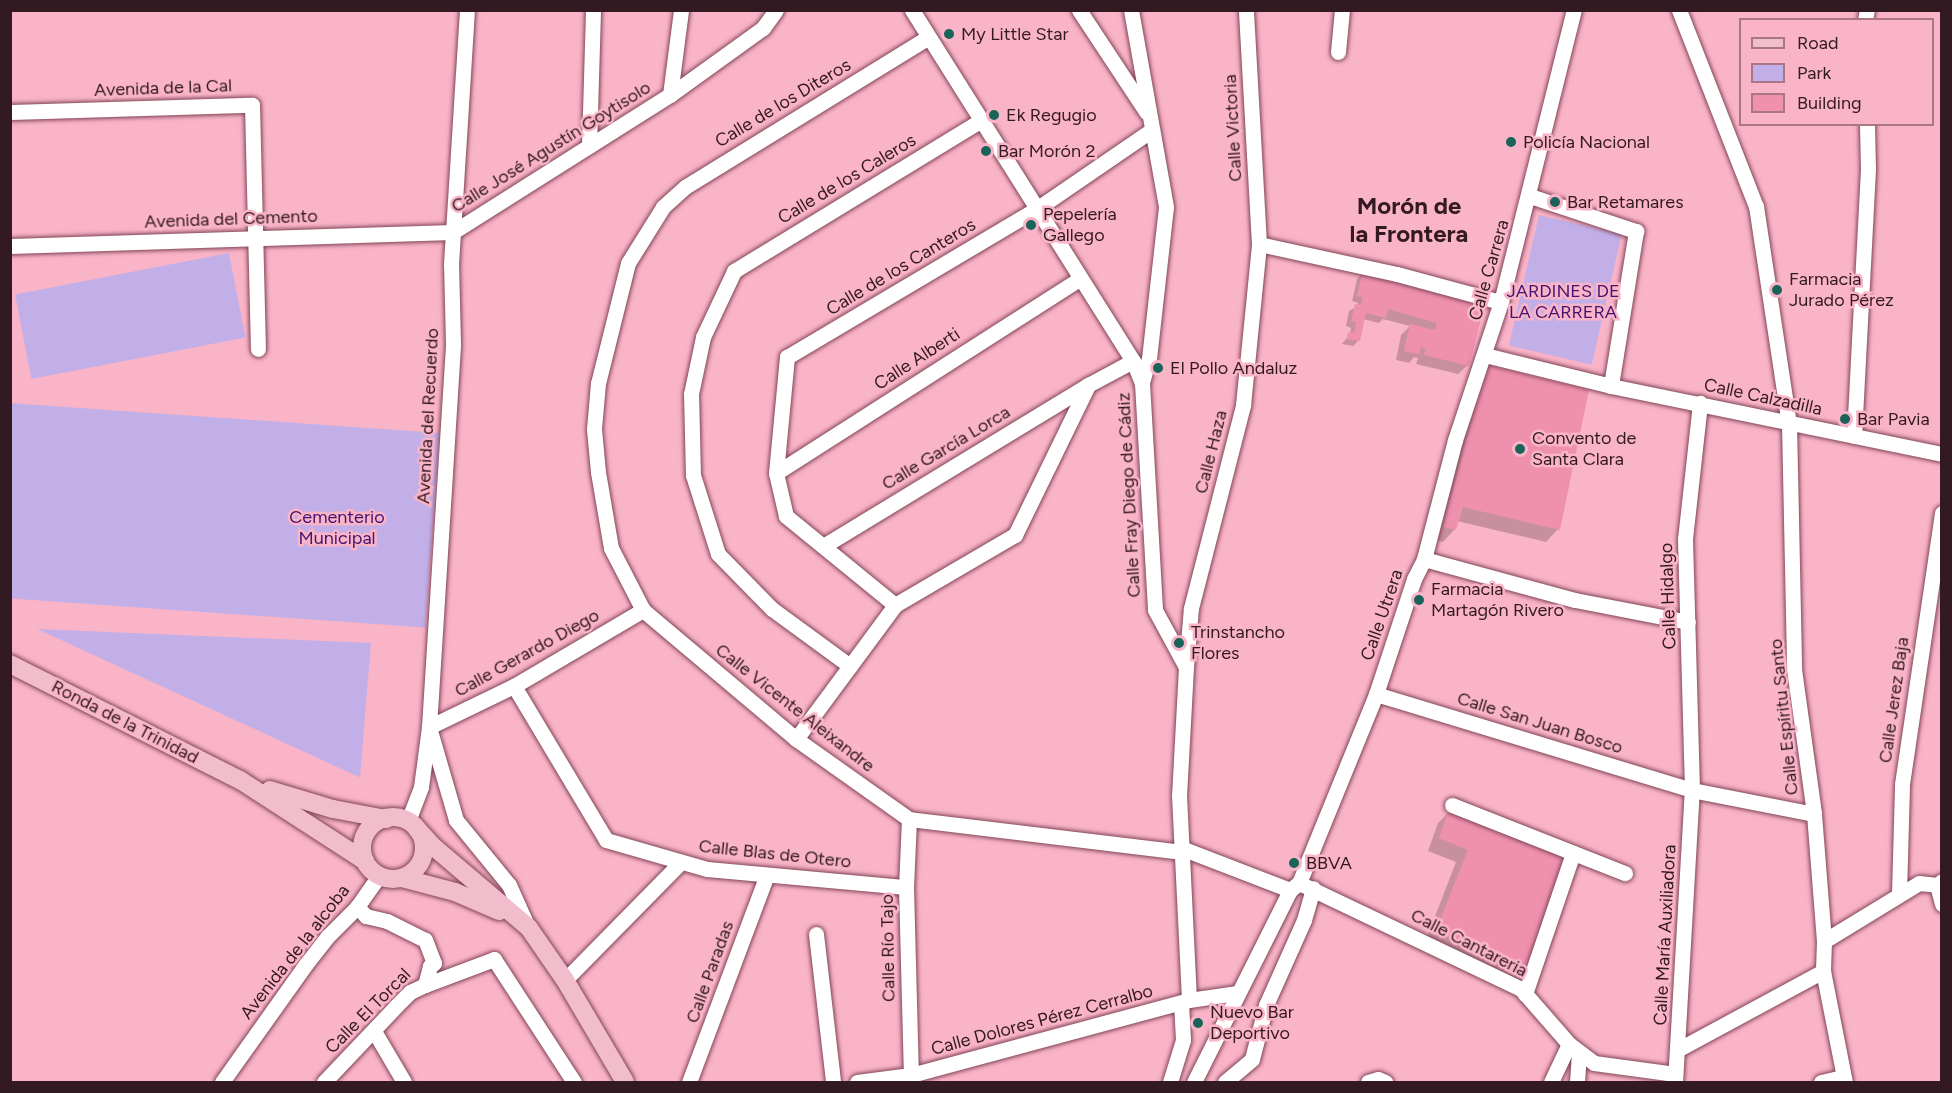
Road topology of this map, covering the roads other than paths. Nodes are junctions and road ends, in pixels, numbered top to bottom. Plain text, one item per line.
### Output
1 (467, 10) edge
2 (593, 10) edge
3 (681, 10) edge
4 (776, 10) edge
5 (912, 10) edge
6 (1079, 10) edge
7 (1131, 10) edge
8 (1246, 10) edge
9 (1342, 10) edge
10 (1574, 10) edge
11 (1679, 10) edge
12 (927, 38) junction
13 (1338, 52) dead end
14 (670, 94) junction
15 (10, 112) edge
16 (980, 121) junction
17 (1151, 124) junction
18 (1867, 126) edge
19 (589, 146) junction
20 (1530, 196) junction
21 (1035, 210) junction
22 (453, 232) junction
23 (256, 238) junction
24 (1259, 244) junction
25 (10, 246) edge
26 (1079, 279) junction
27 (1501, 302) junction
28 (258, 349) dead end
29 (1485, 355) junction
30 (1132, 361) junction
31 (1142, 383) junction
32 (1088, 385) junction
33 (1611, 386) junction
34 (1700, 403) junction
35 (1790, 423) junction
36 (1854, 436) junction
37 (1941, 454) edge
38 (776, 473) junction
39 (1941, 513) edge
40 (825, 545) junction
41 (1424, 559) junction
42 (895, 605) junction
43 (643, 610) junction
44 (1688, 622) junction
45 (10, 664) edge
46 (850, 666) junction
47 (1186, 667) junction
48 (514, 686) junction
49 (1376, 694) junction
50 (429, 727) junction
51 (796, 739) junction
52 (240, 780) junction
53 (1692, 790) junction
54 (1452, 805) dead end
55 (1814, 814) junction
56 (386, 819) junction
57 (909, 819) junction
58 (412, 825) junction
59 (1181, 850) junction
60 (1573, 853) junction
61 (365, 861) junction
62 (681, 862) junction
63 (1625, 873) dead end
64 (767, 875) junction
65 (379, 876) junction
66 (402, 878) junction
67 (1939, 883) edge
68 (906, 887) junction
69 (1301, 887) junction
70 (1899, 894) junction
71 (1941, 904) edge
72 (357, 907) junction
73 (529, 928) junction
74 (816, 934) dead end
75 (1824, 941) junction
76 (1823, 971) junction
77 (565, 980) junction
78 (425, 985) junction
79 (1237, 993) junction
80 (1526, 994) junction
81 (1185, 1001) junction
82 (374, 1031) junction
83 (1574, 1048) junction
84 (1679, 1049) junction
85 (911, 1075) junction
86 (1675, 1078) edge
87 (1844, 1080) edge
88 (222, 1083) edge
89 (324, 1083) edge
90 (404, 1083) edge
91 (574, 1083) edge
92 (625, 1083) edge
93 (689, 1083) edge
94 (832, 1083) edge
95 (857, 1083) edge
96 (1170, 1083) edge
97 (1194, 1083) edge
98 (1225, 1083) edge
99 (1368, 1083) edge
100 (1385, 1083) edge
101 (1551, 1083) edge
102 (1577, 1083) edge
103 (1821, 1083) edge

1 - 22 street, Avenida del Recuerdo
2 - 19 street
3 - 14 street, Calle José Agustín Goytisolo
4 - 14 street, Calle José Agustín Goytisolo
5 - 12 street, Calle Fray Diego de Cádiz
6 - 17 street
7 - 17 street
8 - 24 street, Calle Victoria
9 - 13 street
10 - 20 street, Calle Carrera
11 - 35 street, Calle Espíritu Santo
12 - 16 street, Calle Fray Diego de Cádiz
12 - 43 street, Calle de los Diteros
14 - 19 street, Calle José Agustín Goytisolo
15 - 23 street, Avenida de la Cal
16 - 21 street, Calle Fray Diego de Cádiz
16 - 46 street, Calle de los Caleros
17 - 21 street, Calle de los Canteros
17 - 31 street
18 - 36 street
19 - 22 street, Calle José Agustín Goytisolo
20 - 27 street, Calle Carrera
20 - 33 street
21 - 26 street, Calle Fray Diego de Cádiz
21 - 38 street, Calle de los Canteros
22 - 23 street, Avenida del Cemento
22 - 50 street, Avenida del Recuerdo
23 - 25 street, Avenida del Cemento
23 - 28 street, Avenida de la Cal
24 - 27 street
24 - 47 street, Calle Haza
26 - 30 street, Calle Fray Diego de Cádiz
26 - 38 street, Calle Alberti
27 - 29 street, Calle Carrera
29 - 33 street, Calle Calzadilla
29 - 41 street, Calle Utrera
30 - 31 street, Calle Fray Diego de Cádiz
30 - 32 street, Calle García Lorca
31 - 47 street, Calle Fray Diego de Cádiz
32 - 40 street, Calle García Lorca
32 - 42 street
33 - 34 street, Calle Calzadilla
34 - 35 street, Calle Calzadilla
34 - 44 street, Calle Hidalgo
35 - 36 street, Calle Calzadilla
35 - 55 street, Calle Espíritu Santo
36 - 37 street, Calle Calzadilla
38 - 40 street
39 - 70 street, Calle Jerez Baja
40 - 42 street
41 - 44 street
41 - 49 street, Calle Utrera
42 - 46 street
43 - 48 street, Calle Gerardo Diego
43 - 51 street, Calle Vicente Aleixandre
44 - 53 street, Calle Hidalgo
45 - 52 main road, Ronda de la Trinidad
46 - 51 street
47 - 59 street
48 - 50 street, Calle Gerardo Diego
48 - 62 street, Calle Blas de Otero
49 - 53 street, Calle San Juan Bosco
49 - 69 street, Calle Utrera
50 - 58 street, Avenida del Recuerdo
50 - 73 street
51 - 57 street, Calle Vicente Aleixandre
52 - 56 main road, Ronda de la Trinidad
52 - 61 main road, Ronda de la Trinidad
53 - 55 street, Calle San Juan Bosco
53 - 84 street, Calle María Auxiliadora
54 - 60 street
55 - 75 street, Calle Espíritu Santo
56 - 58 main road
56 - 61 main road
57 - 59 street, Calle Vicente Aleixandre
57 - 68 street, Calle Río Tajo
58 - 66 main road
58 - 73 main road
59 - 69 street, Calle Cantareria
59 - 81 street
60 - 63 street
60 - 80 street
61 - 65 main road
62 - 64 street, Calle Blas de Otero
62 - 77 street
64 - 68 street, Calle Blas de Otero
64 - 93 street, Calle Paradas
65 - 66 main road
65 - 72 street, Avenida de la alcoba
66 - 73 main road
67 - 70 street
67 - 71 street
68 - 85 street, Calle Río Tajo
69 - 79 street
69 - 80 street, Calle Cantareria
69 - 98 street
70 - 75 street
72 - 78 street, Calle El Torcal
72 - 88 street, Avenida de la alcoba
73 - 77 main road
74 - 94 street
75 - 76 street, Calle Espíritu Santo
76 - 84 street
76 - 87 street, Calle Espíritu Santo
77 - 92 main road
78 - 82 street, Calle El Torcal
78 - 91 street
79 - 81 street, Calle Dolores Pérez Cerralbo
79 - 97 street
80 - 83 street, Calle Cantareria
81 - 85 street, Calle Dolores Pérez Cerralbo
81 - 96 street
82 - 89 street, Calle El Torcal
82 - 90 street
83 - 86 street, Calle Cantareria
83 - 101 street
83 - 102 street
84 - 86 street, Calle María Auxiliadora
85 - 95 street, Calle Dolores Pérez Cerralbo
87 - 103 street
99 - 100 street

